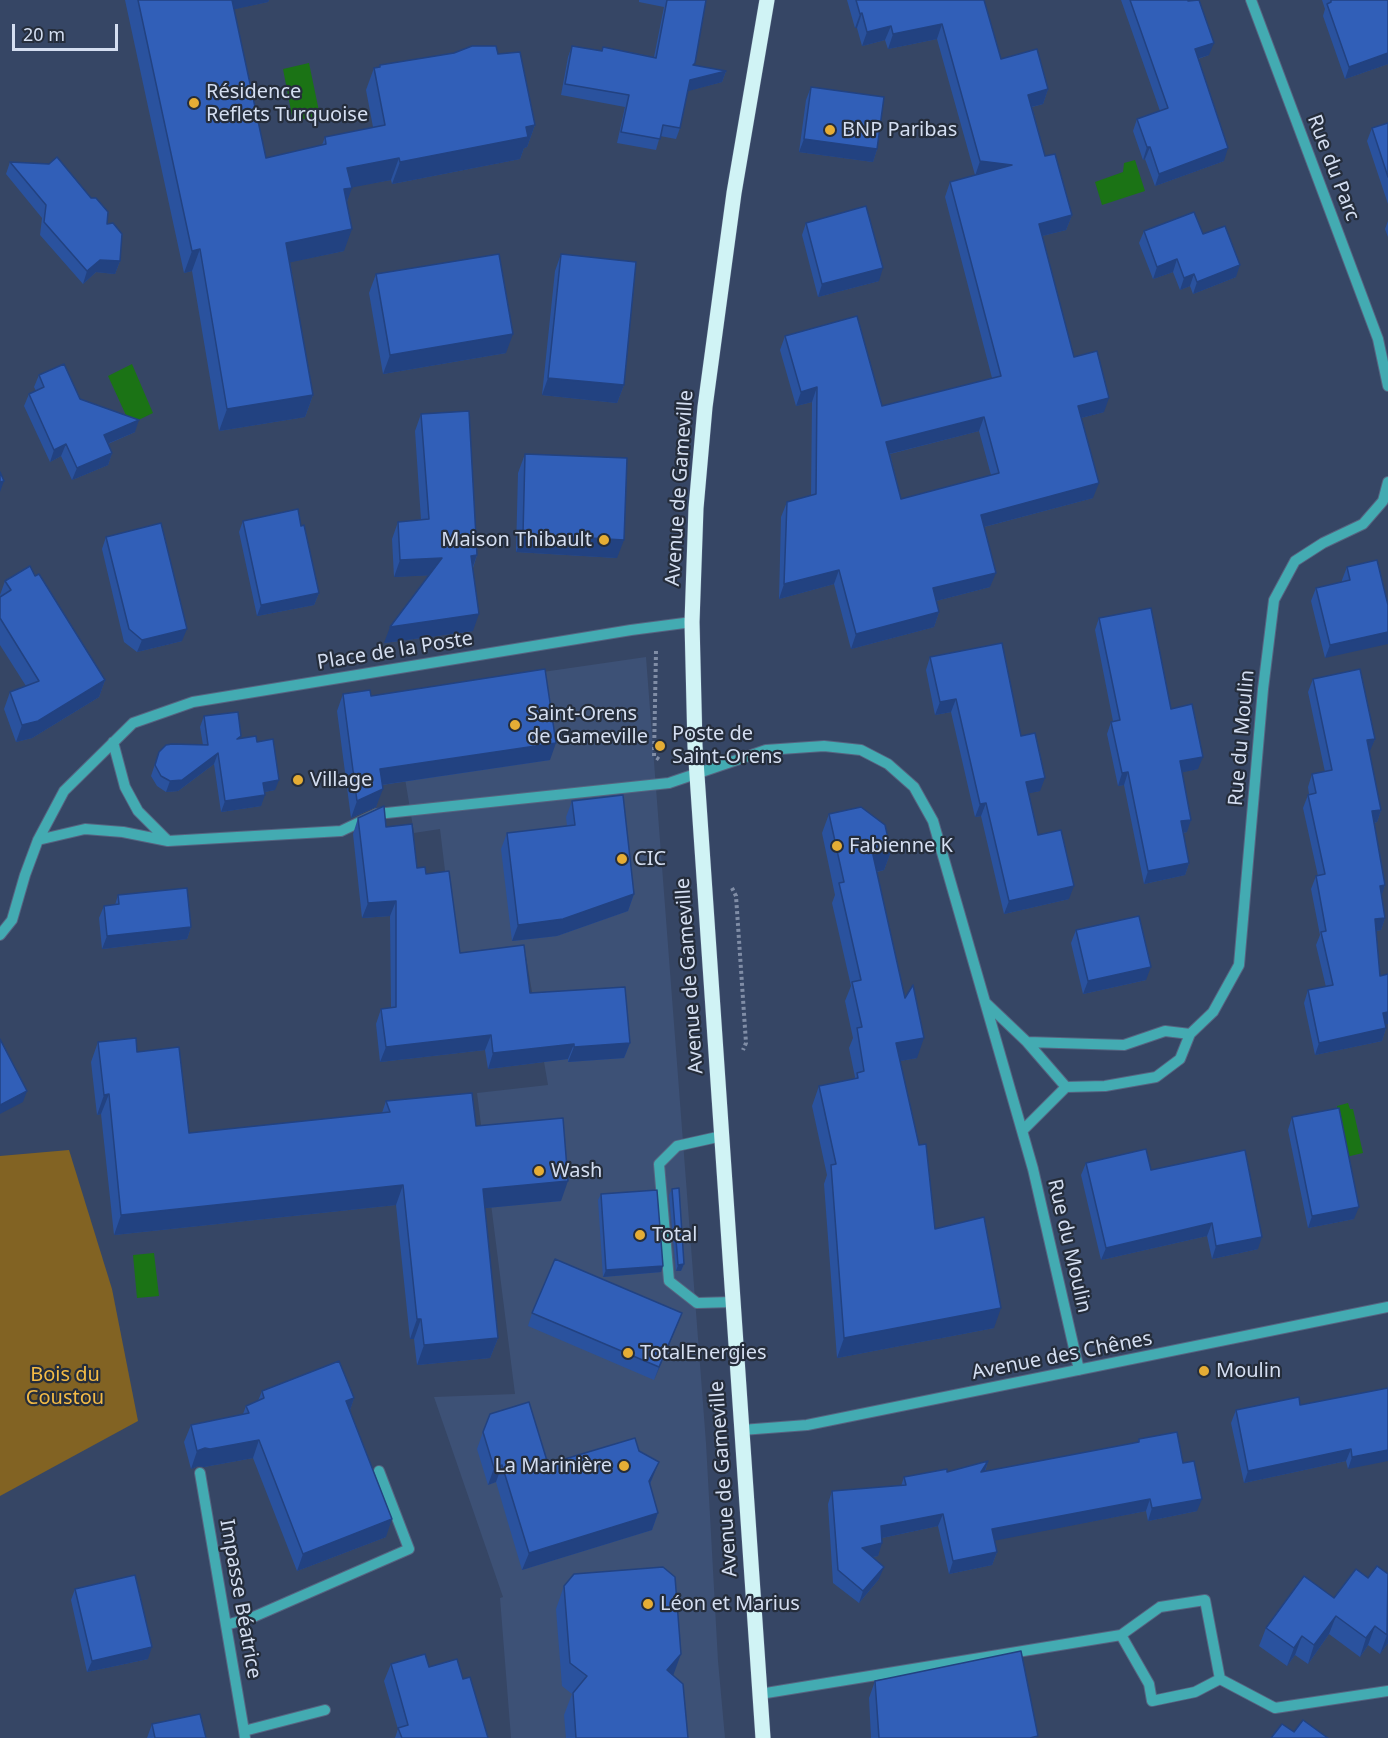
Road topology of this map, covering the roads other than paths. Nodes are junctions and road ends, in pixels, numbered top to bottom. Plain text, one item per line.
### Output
1 (767, 0) edge
2 (1251, 0) edge
3 (1383, 338) edge
4 (1388, 386) edge
5 (1388, 482) edge
6 (692, 622) junction
7 (113, 742) junction
8 (697, 774) junction
9 (38, 840) junction
10 (168, 841) junction
11 (0, 935) edge
12 (986, 1003) junction
13 (1190, 1034) junction
14 (1026, 1042) junction
15 (1066, 1087) junction
16 (1023, 1130) junction
17 (722, 1136) junction
18 (733, 1302) junction
19 (1388, 1307) edge
20 (1079, 1370) junction
21 (742, 1430) junction
22 (379, 1471) dead end
23 (200, 1473) edge
24 (226, 1625) junction
25 (1121, 1635) junction
26 (1220, 1679) junction
27 (760, 1694) junction
28 (1388, 1694) edge
29 (325, 1710) dead end
30 (244, 1735) edge
31 (763, 1738) edge

1 - 6 main road, Avenue de Gameville
2 - 3 street, Rue du Parc
3 - 4 street
5 - 13 street, Rue du Moulin
6 - 7 street, Place de la Poste
6 - 8 main road, Avenue de Gameville
7 - 9 street, Place de la Poste
7 - 10 street
8 - 10 street
8 - 12 street, Rue du Moulin
8 - 17 main road, Avenue de Gameville
9 - 10 street
9 - 11 street, Place de la Poste
12 - 14 street, Rue du Moulin
12 - 16 street, Rue du Moulin
13 - 14 street
13 - 15 street, Rue du Moulin
14 - 15 street, Rue du Moulin
15 - 16 street
16 - 20 street, Rue du Moulin
17 - 18 main road, Avenue de Gameville
17 - 18 street
18 - 21 main road, Avenue de Gameville
19 - 20 street, Avenue des Chênes
20 - 21 street, Avenue des Chênes
21 - 27 main road, Avenue de Gameville
22 - 24 street
23 - 24 street, Impasse Béatrice
24 - 30 street, Impasse Béatrice
25 - 26 street
25 - 26 street
25 - 27 street
26 - 28 street
27 - 31 main road, Avenue de Gameville
29 - 30 street, Impasse Béatrice

